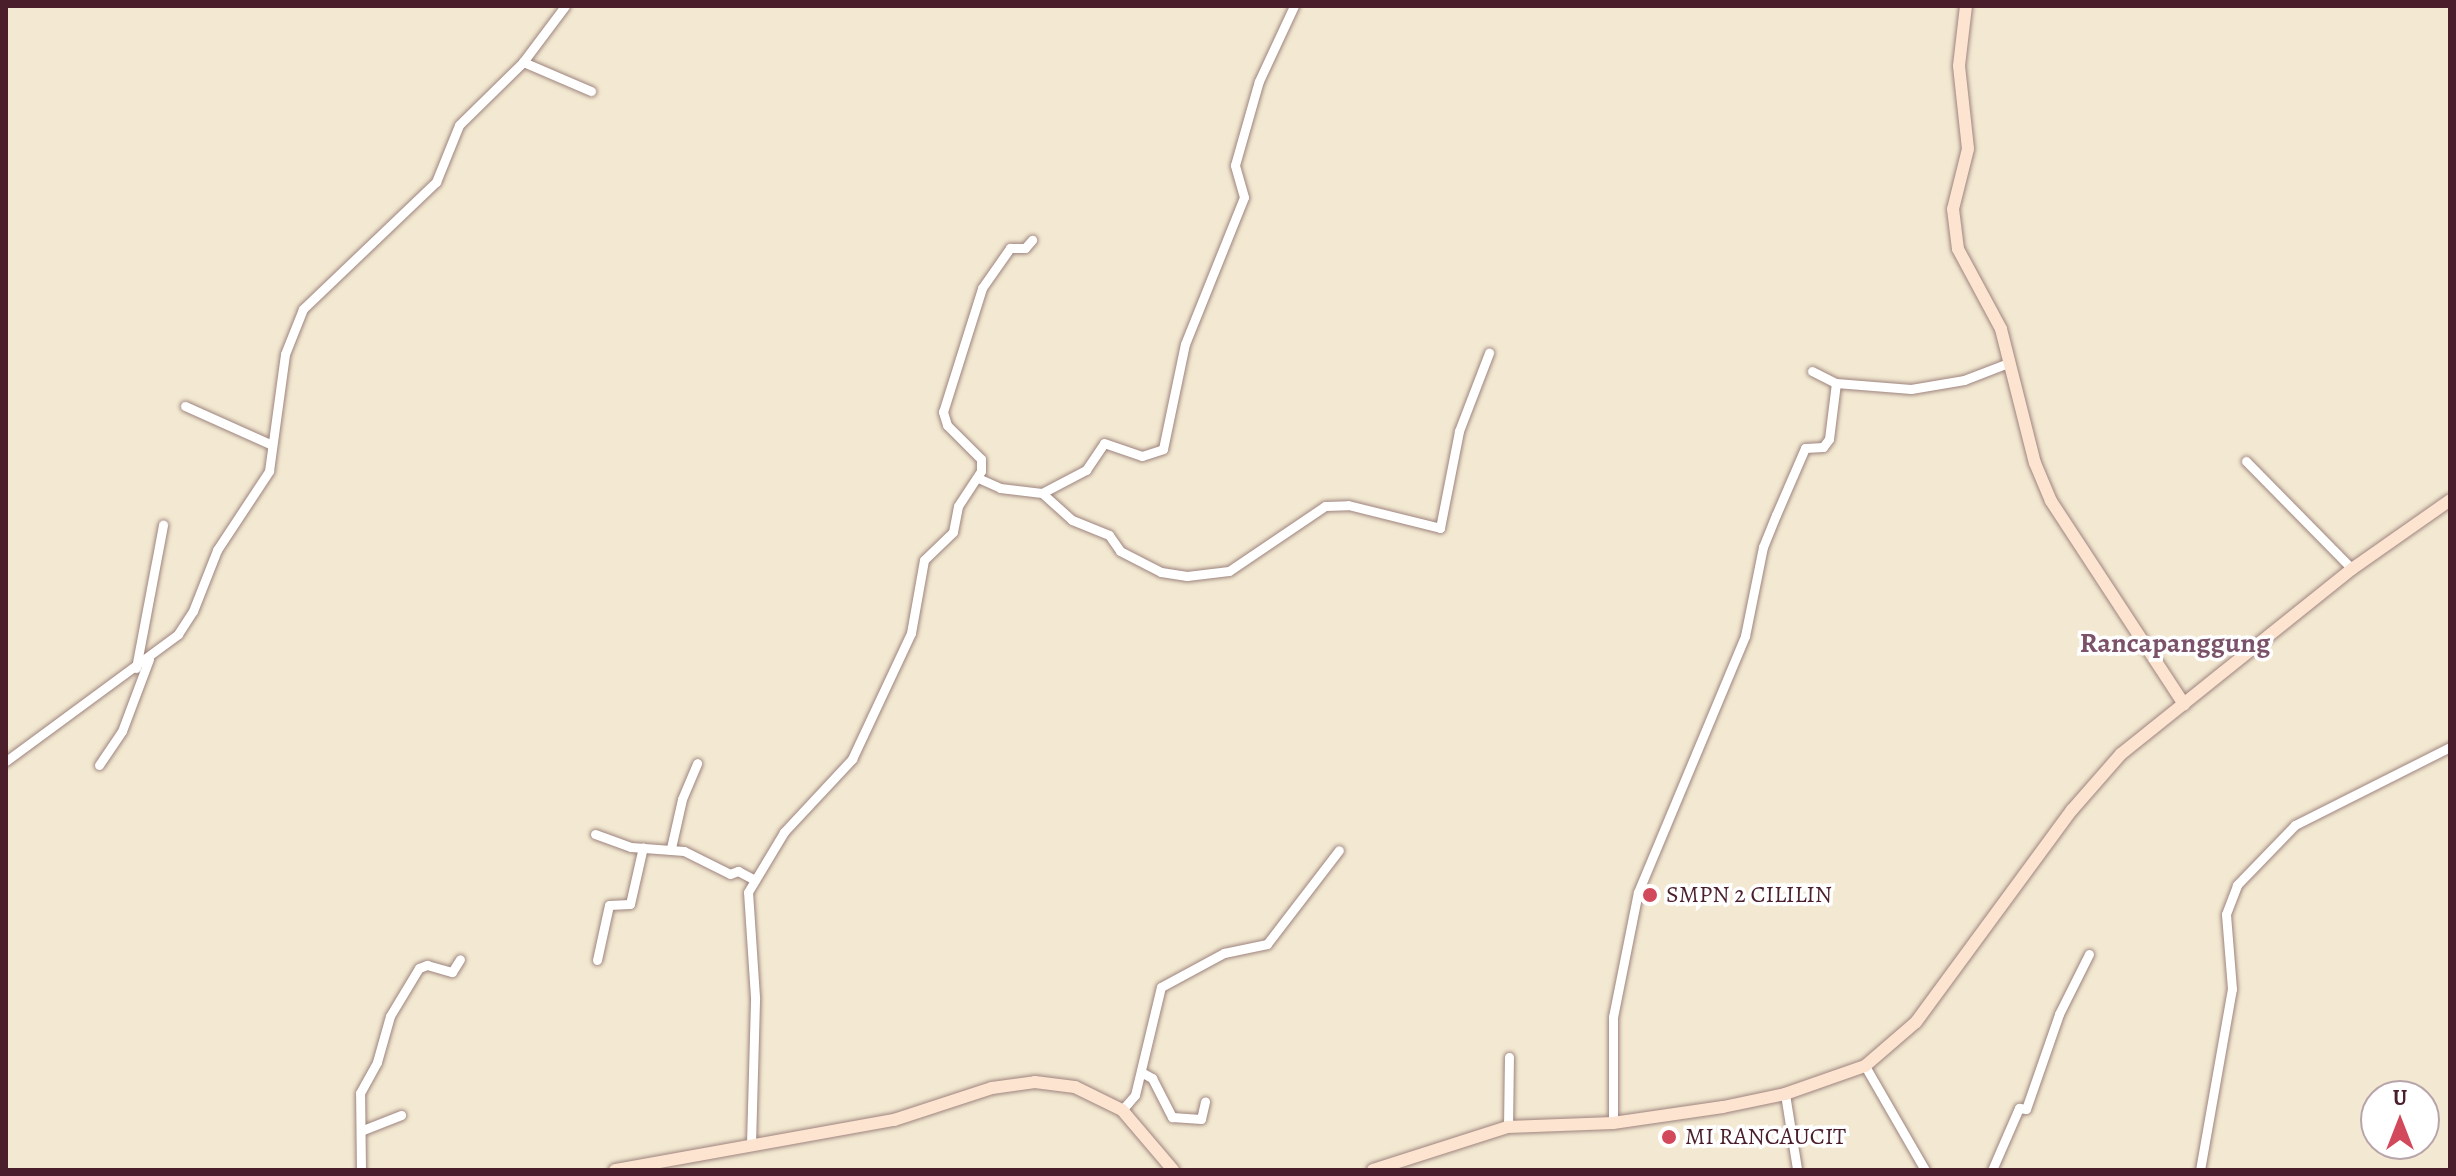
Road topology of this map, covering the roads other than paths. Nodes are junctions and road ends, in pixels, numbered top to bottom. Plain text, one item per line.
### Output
1 (565, 6) edge
2 (1294, 6) edge
3 (1966, 6) edge
4 (523, 62) junction
5 (591, 91) dead end
6 (1032, 240) dead end
7 (1489, 353) dead end
8 (2008, 363) junction
9 (1812, 371) dead end
10 (1836, 383) junction
11 (185, 406) dead end
12 (272, 445) junction
13 (2246, 461) dead end
14 (978, 478) junction
15 (1042, 493) junction
16 (2450, 500) edge
17 (163, 525) dead end
18 (2352, 569) junction
19 (149, 659) junction
20 (136, 668) junction
21 (2184, 704) junction
22 (2450, 747) edge
23 (6, 761) edge
24 (697, 763) dead end
25 (99, 765) dead end
26 (595, 834) dead end
27 (643, 847) junction
28 (671, 848) junction
29 (1339, 850) dead end
30 (753, 879) junction
31 (2089, 954) dead end
32 (460, 959) dead end
33 (597, 960) dead end
34 (1509, 1057) dead end
35 (1865, 1066) junction
36 (1141, 1072) junction
37 (1785, 1094) junction
38 (1205, 1101) dead end
39 (1122, 1110) junction
40 (401, 1115) dead end
41 (1613, 1123) junction
42 (1508, 1127) junction
43 (363, 1130) junction
44 (751, 1144) junction
45 (1797, 1169) edge
46 (361, 1170) edge
47 (615, 1170) edge
48 (1173, 1170) edge
49 (1373, 1170) edge
50 (1925, 1170) edge
51 (1992, 1170) edge
52 (2200, 1170) edge

1 - 4 street
2 - 15 street
3 - 8 main road
4 - 5 street
4 - 12 street
6 - 14 street
7 - 15 street
8 - 10 street
8 - 21 main road
9 - 10 street
10 - 41 street
11 - 12 street
12 - 19 street
13 - 18 street
14 - 15 street
14 - 30 street
16 - 18 main road
17 - 20 street
18 - 21 main road
19 - 20 street
19 - 25 street
20 - 23 street
21 - 35 main road
22 - 52 street
24 - 28 street
26 - 27 street
27 - 28 street
27 - 33 street
28 - 30 street
29 - 36 street
30 - 44 street
31 - 51 street
32 - 43 street
34 - 42 street
35 - 37 main road
35 - 50 street
36 - 38 street
36 - 39 street
37 - 41 main road
37 - 45 street
39 - 44 main road
39 - 48 main road
40 - 43 street
41 - 42 main road
42 - 49 main road
43 - 46 street
44 - 47 main road

